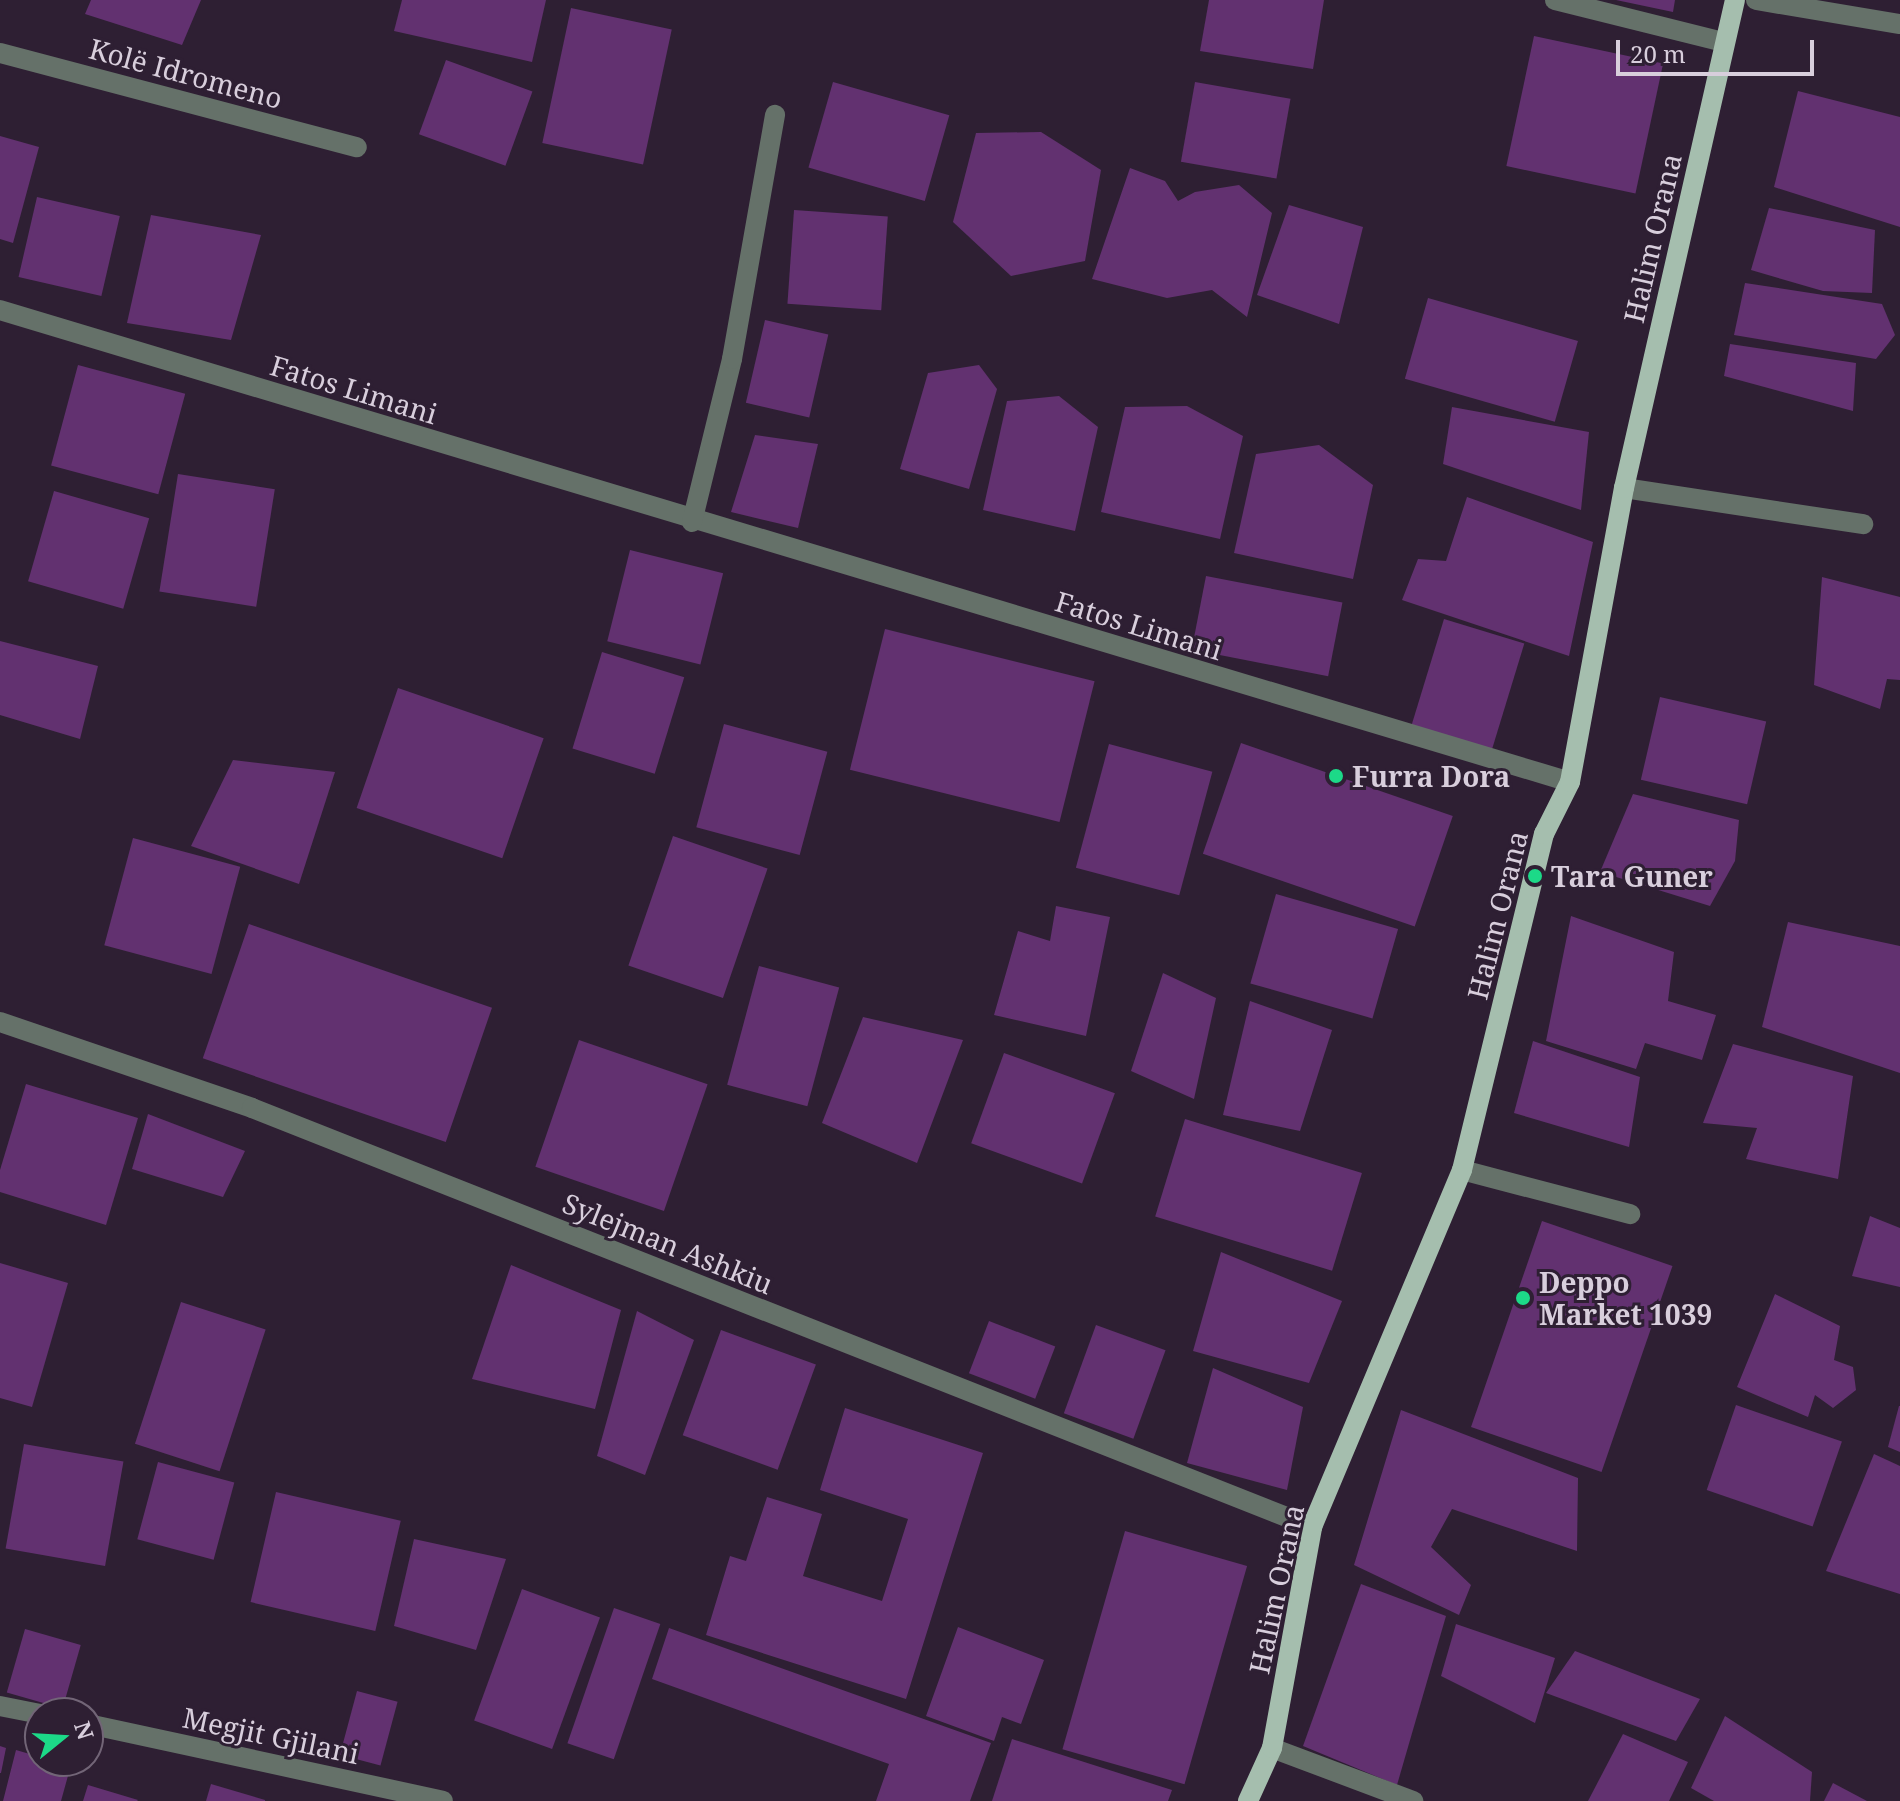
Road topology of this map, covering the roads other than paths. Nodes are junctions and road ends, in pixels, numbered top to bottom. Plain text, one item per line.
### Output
1 (1555, 0) edge
2 (1735, 0) edge
3 (1756, 0) edge
4 (1900, 24) edge
5 (1724, 42) junction
6 (0, 53) edge
7 (775, 115) dead end
8 (357, 147) dead end
9 (0, 310) edge
10 (1624, 488) junction
11 (692, 522) junction
12 (1863, 524) dead end
13 (1570, 782) junction
14 (0, 1022) edge
15 (1462, 1170) junction
16 (1630, 1214) dead end
17 (1312, 1527) junction
18 (0, 1706) edge
19 (24, 1711) edge
20 (104, 1727) edge
21 (1272, 1748) junction
22 (443, 1801) edge
23 (1248, 1801) edge
24 (1413, 1801) edge

1 - 5 street
2 - 5 main road, Halim Orana
3 - 4 street
5 - 10 main road, Halim Orana
6 - 8 street, Kolë Idromeno
7 - 11 street
9 - 11 street, Fatos Limani
10 - 12 street
10 - 13 main road, Halim Orana
11 - 13 street, Fatos Limani
13 - 15 main road, Halim Orana
14 - 17 street, Sylejman Ashkiu
15 - 16 street
15 - 17 main road, Halim Orana
17 - 21 main road, Halim Orana
18 - 19 street
20 - 22 street, Megjit Gjilani
21 - 23 main road, Halim Orana
21 - 24 street

